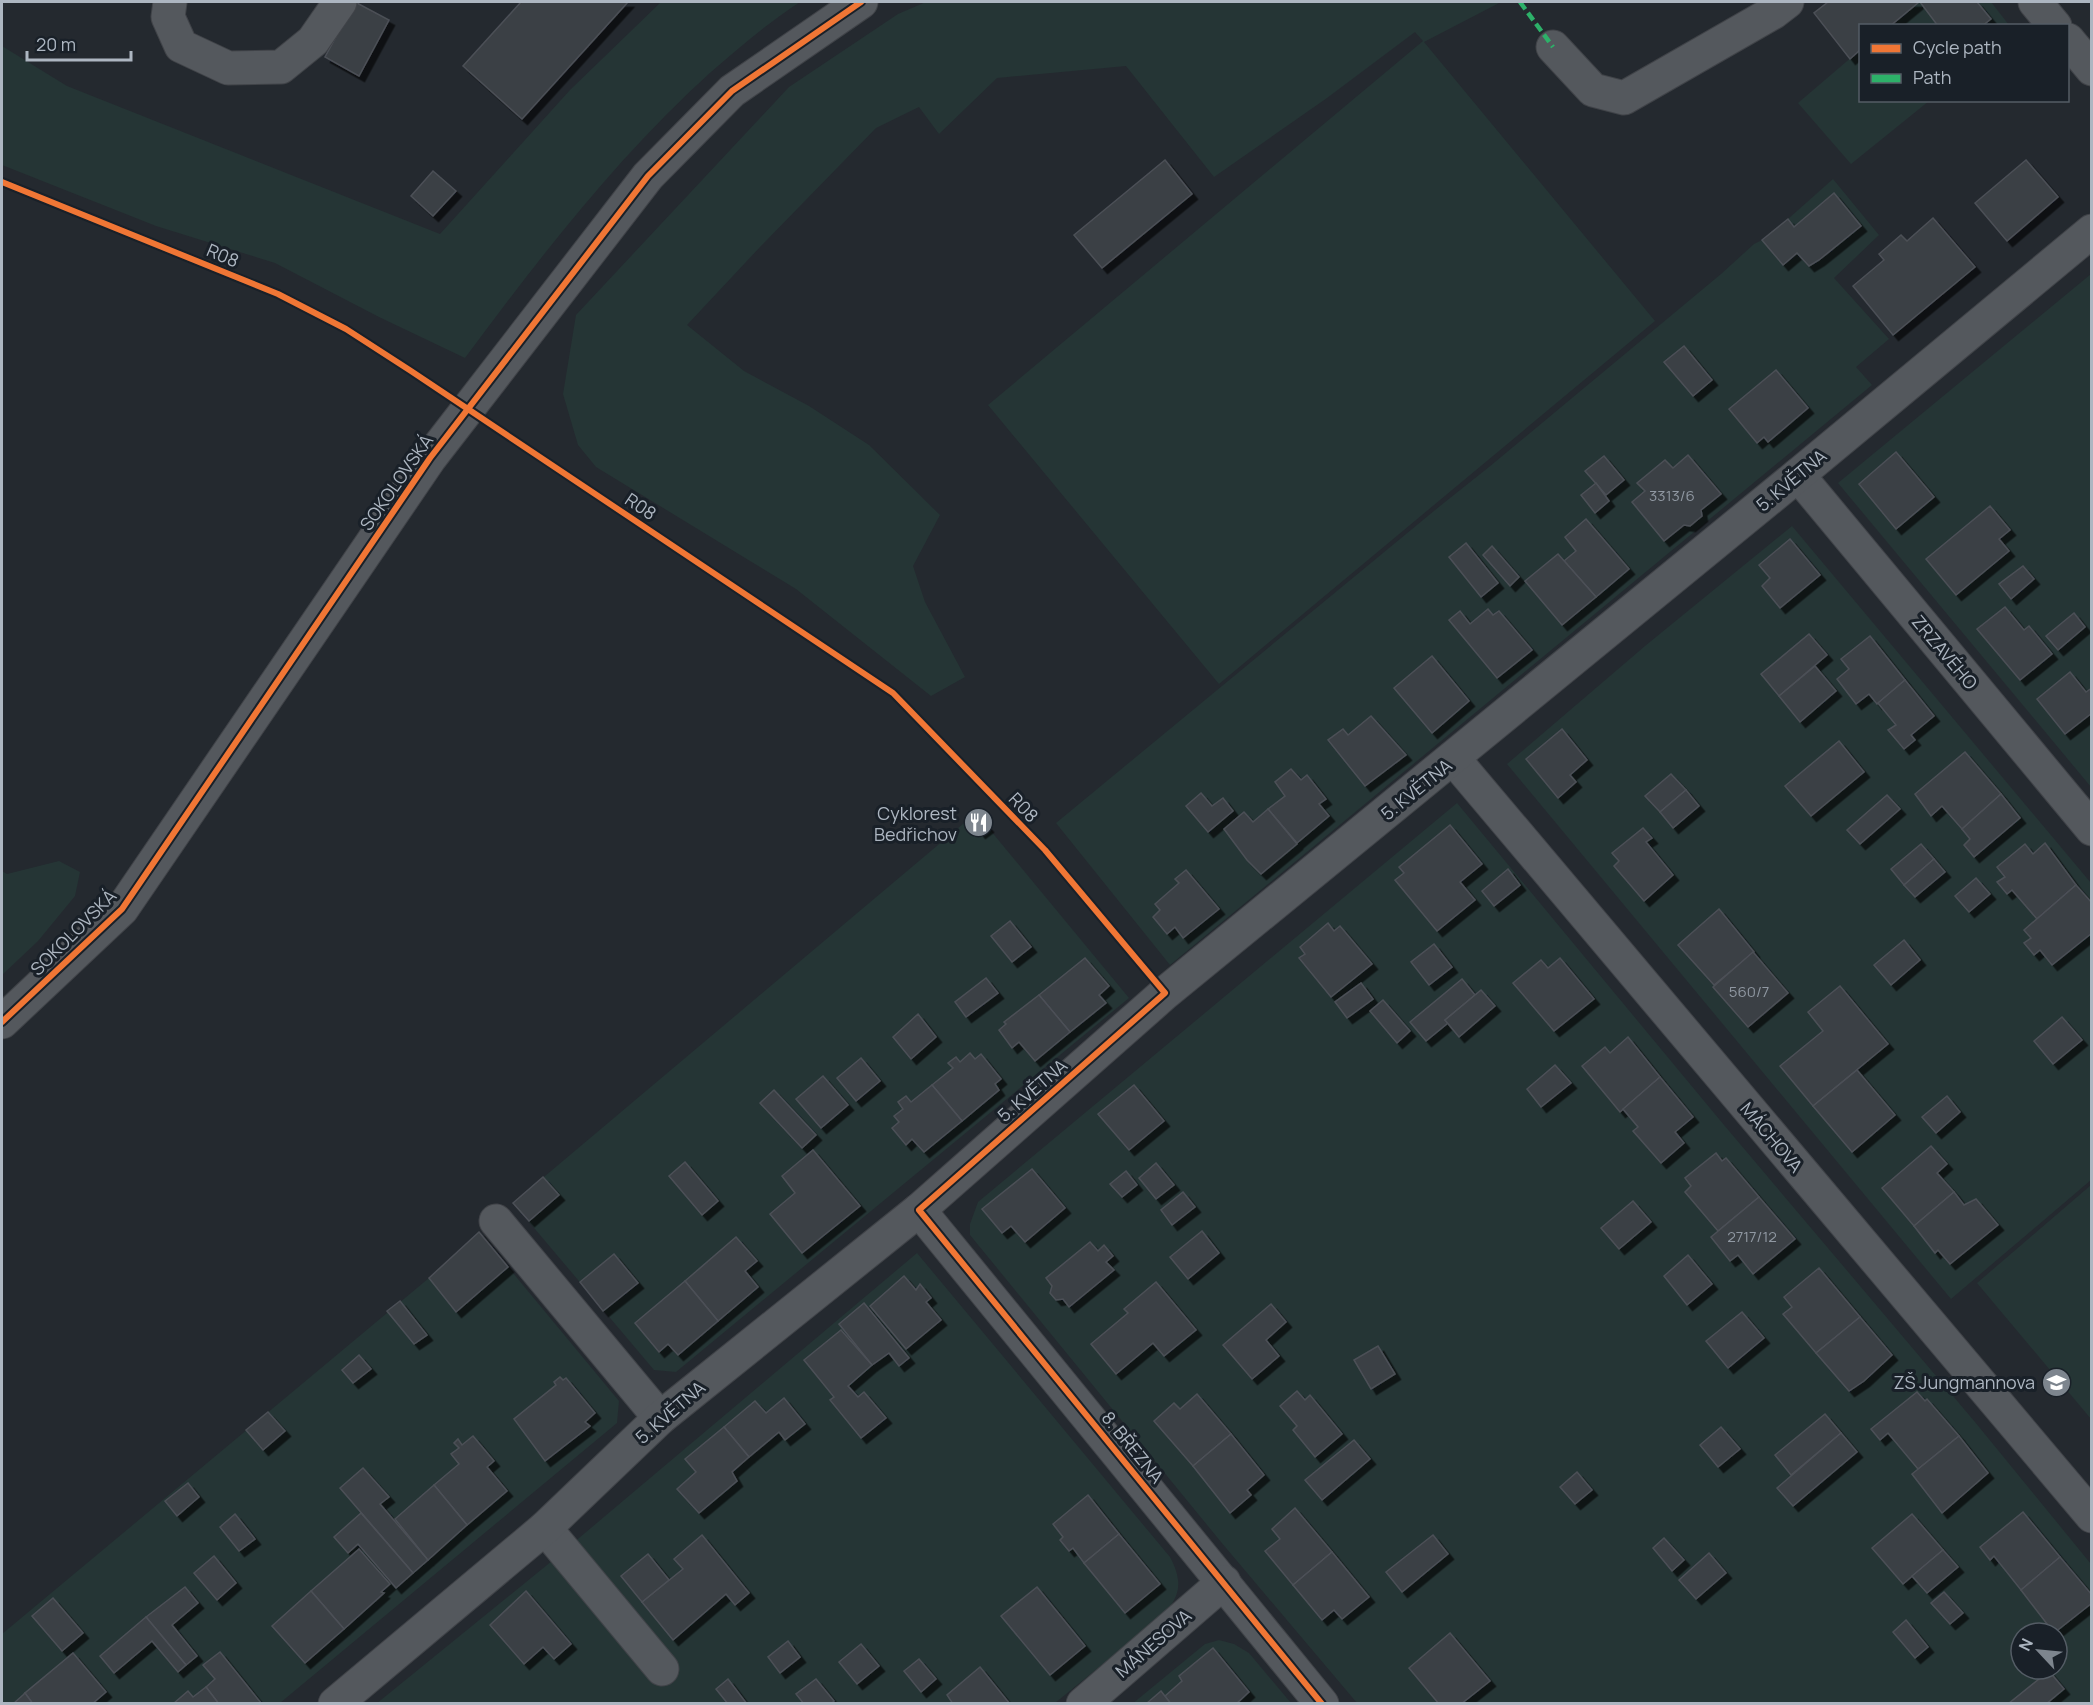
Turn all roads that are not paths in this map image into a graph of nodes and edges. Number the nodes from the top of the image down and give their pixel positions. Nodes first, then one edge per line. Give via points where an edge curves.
1 (169, 2) edge
2 (340, 2) edge
3 (861, 2) edge
4 (1787, 2) edge
5 (2035, 2) edge
6 (2053, 24) edge
7 (2069, 42) edge
8 (1553, 46) dead end
9 (2091, 69) edge
10 (2091, 231) edge
11 (1798, 475) junction
12 (1453, 758) junction
13 (2091, 829) edge
14 (2, 1022) edge
15 (919, 1210) junction
16 (496, 1221) dead end
17 (660, 1418) junction
18 (2091, 1516) edge
19 (545, 1528) junction
20 (1224, 1582) junction
21 (662, 1669) dead end
22 (335, 1704) edge
23 (1083, 1704) edge
24 (1322, 1704) edge

1 - 2 street via 168,17 181,46 228,68 281,67 313,41
3 - 14 street, SOKOLOVSKÁ via 732,91 648,176 430,458 122,909
4 - 8 street via 1624,98 1593,90
5 - 6 street
7 - 9 street
10 - 11 street, 5. KVĚTNA
11 - 12 street, 5. KVĚTNA
11 - 13 street, ZRZAVÉHO
12 - 15 street, 5. KVĚTNA via 1165,993
12 - 18 street, MÁCHOVA
15 - 17 street, 5. KVĚTNA
15 - 20 street, 8. BŘEZNA
16 - 17 street
17 - 19 street, 5. KVĚTNA
19 - 21 street
19 - 22 street, 5. KVĚTNA
20 - 23 street, MÁNESOVA
20 - 24 street, 8. BŘEZNA

